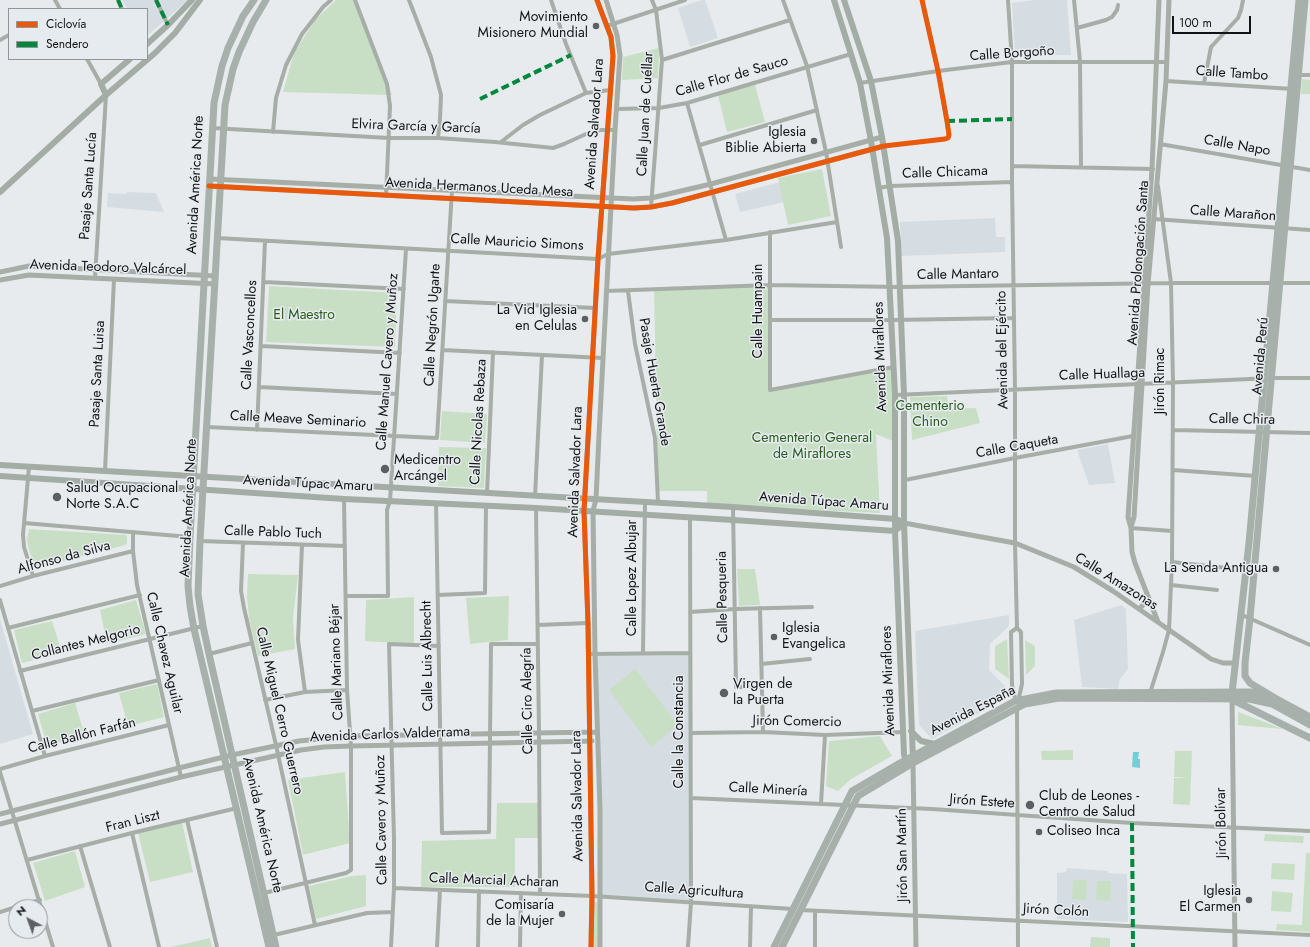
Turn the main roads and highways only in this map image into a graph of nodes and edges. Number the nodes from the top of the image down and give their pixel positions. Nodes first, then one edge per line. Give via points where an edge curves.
1 (192, 0) edge
2 (200, 0) edge
3 (254, 0) edge
4 (266, 0) edge
5 (834, 0) edge
6 (844, 0) edge
7 (1299, 0) edge
8 (1305, 0) edge
9 (148, 43) edge
10 (129, 60) edge
11 (148, 60) edge
12 (148, 60) edge
13 (1294, 90) junction
14 (106, 95) junction
15 (0, 192) edge
16 (201, 335) junction
17 (212, 336) junction
18 (895, 442) junction
19 (904, 442) junction
20 (0, 465) edge
21 (0, 476) edge
22 (179, 476) junction
23 (194, 477) junction
24 (204, 477) junction
25 (177, 488) junction
26 (193, 489) junction
27 (203, 490) junction
28 (192, 510) junction
29 (201, 510) junction
30 (845, 515) junction
31 (896, 519) junction
32 (904, 523) junction
33 (844, 528) junction
34 (895, 531) junction
35 (1253, 543) junction
36 (898, 598) junction
37 (908, 598) junction
38 (1232, 696) junction
39 (1275, 698) junction
40 (1017, 703) junction
41 (1310, 717) edge
42 (1310, 725) edge
43 (911, 731) junction
44 (1310, 738) edge
45 (935, 744) junction
46 (913, 760) junction
47 (906, 764) junction
48 (797, 910) junction
49 (269, 947) edge
50 (276, 947) edge
51 (774, 947) edge
52 (782, 947) edge

1 - 9 main road
2 - 12 main road via 185,21
3 - 16 main road, Avenida América Norte via 236,30 222,66 214,103
4 - 17 main road, Avenida América Norte via 247,33 232,69 226,98
5 - 18 main road, Avenida Miraflores via 860,83 887,238
6 - 19 main road, Avenida Miraflores via 870,81 884,146 898,241
7 - 13 main road, Avenida Perú
8 - 13 main road, Avenida Perú via 1298,75
10 - 14 main road via 101,84
11 - 14 main road
13 - 35 main road, Avenida Perú
14 - 15 main road
16 - 17 main road
16 - 23 main road, Avenida América Norte
17 - 24 main road, Avenida América Norte
18 - 19 main road
18 - 31 main road, Avenida Miraflores
19 - 32 main road, Avenida Miraflores
20 - 22 main road, Avenida Túpac Amaru
21 - 25 main road, Avenida Túpac Amaru
22 - 23 main road, Avenida Túpac Amaru
22 - 25 main road
23 - 24 main road, Avenida Túpac Amaru
23 - 26 main road, Avenida América Norte
24 - 27 main road, Avenida América Norte
24 - 30 main road, Avenida Túpac Amaru
25 - 26 main road, Avenida Túpac Amaru
26 - 27 main road, Avenida Túpac Amaru
26 - 28 main road, Avenida América Norte
27 - 29 main road, Avenida América Norte
27 - 33 main road, Avenida Túpac Amaru via 594,511
28 - 29 main road
28 - 49 main road, Avenida América Norte via 188,586 190,606
29 - 50 main road, Avenida América Norte via 198,594 203,626
30 - 31 main road, Avenida Túpac Amaru
30 - 33 main road
31 - 32 main road, Avenida Túpac Amaru
31 - 34 main road, Avenida Miraflores
32 - 34 main road, Avenida Túpac Amaru
32 - 37 main road, Avenida Miraflores
33 - 34 main road, Avenida Túpac Amaru
34 - 36 main road, Avenida Miraflores
35 - 38 main road, Avenida Perú via 1246,570
35 - 39 main road, Avenida Perú via 1245,676 1250,683
36 - 37 main road
36 - 47 main road, Avenida Miraflores
37 - 43 main road, Avenida Miraflores
38 - 39 main road, Avenida España via 1250,692
38 - 40 main road, Avenida España via 1059,698
38 - 40 main road, Avenida España via 1056,693
38 - 42 main road via 1272,704
38 - 44 main road, Avenida España
39 - 41 main road, Avenida España
40 - 45 main road, Avenida España
40 - 46 main road, Avenida España
43 - 45 main road via 921,741
43 - 46 main road, Avenida Miraflores
45 - 46 main road, Avenida España
46 - 47 main road, Avenida España
47 - 48 main road, Avenida España via 858,796
47 - 48 main road, Avenida España via 855,788 850,794
48 - 51 main road, Avenida España
48 - 52 main road, Avenida España

